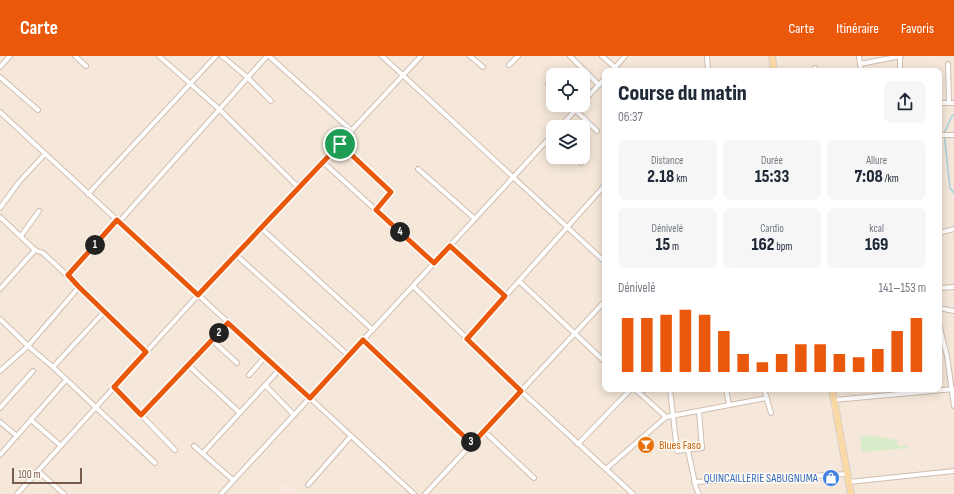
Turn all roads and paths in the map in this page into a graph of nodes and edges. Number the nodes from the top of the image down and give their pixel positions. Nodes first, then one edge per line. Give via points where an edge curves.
1 (10, 56) edge
2 (75, 56) edge
3 (159, 56) edge
4 (216, 56) edge
5 (222, 56) edge
6 (268, 56) edge
7 (382, 56) edge
8 (421, 56) edge
9 (470, 56) edge
10 (518, 56) edge
11 (570, 56) edge
12 (602, 56) edge
13 (625, 56) edge
14 (707, 56) edge
15 (772, 56) edge
16 (859, 56) edge
17 (900, 56) edge
18 (860, 64) junction
19 (948, 64) dead end
20 (509, 65) dead end
21 (86, 66) dead end
22 (0, 67) edge
23 (483, 67) dead end
24 (613, 68) edge
25 (616, 68) edge
26 (708, 68) edge
27 (774, 68) edge
28 (861, 68) edge
29 (900, 68) edge
30 (0, 76) edge
31 (403, 76) junction
32 (247, 77) junction
33 (602, 82) edge
34 (189, 83) junction
35 (599, 85) junction
36 (590, 95) edge
37 (271, 101) dead end
38 (954, 102) edge
39 (942, 103) edge
40 (948, 103) junction
41 (219, 109) junction
42 (38, 110) dead end
43 (0, 112) edge
44 (573, 112) edge
45 (577, 112) edge
46 (566, 120) edge
47 (352, 131) junction
48 (598, 131) dead end
49 (942, 135) edge
50 (954, 135) edge
51 (546, 142) edge
52 (340, 144) junction
53 (45, 154) junction
54 (323, 162) junction
55 (418, 169) dead end
56 (513, 177) junction
57 (299, 188) junction
58 (602, 188) edge
59 (88, 194) junction
60 (0, 208) edge
61 (376, 210) junction
62 (39, 211) dead end
63 (0, 217) edge
64 (475, 219) junction
65 (118, 221) junction
66 (567, 227) junction
67 (261, 228) junction
68 (954, 229) edge
69 (942, 231) edge
70 (21, 236) junction
71 (450, 246) junction
72 (35, 250) junction
73 (236, 255) junction
74 (602, 259) edge
75 (434, 263) junction
76 (68, 275) junction
77 (519, 281) junction
78 (413, 286) junction
79 (79, 287) junction
80 (954, 287) edge
81 (942, 288) edge
82 (0, 289) edge
83 (198, 295) junction
84 (505, 296) junction
85 (602, 305) edge
86 (942, 309) edge
87 (954, 311) edge
88 (104, 312) junction
89 (0, 319) edge
90 (228, 323) junction
91 (373, 330) junction
92 (575, 334) junction
93 (942, 336) edge
94 (467, 339) junction
95 (212, 340) junction
96 (363, 340) junction
97 (28, 346) junction
98 (146, 352) junction
99 (349, 356) junction
100 (265, 357) junction
101 (602, 357) edge
102 (237, 363) dead end
103 (188, 365) junction
104 (53, 368) junction
105 (279, 370) junction
106 (0, 371) edge
107 (33, 372) dead end
108 (249, 375) dead end
109 (66, 380) junction
110 (266, 386) junction
111 (114, 387) junction
112 (952, 388) edge
113 (942, 389) edge
114 (521, 391) junction
115 (628, 392) edge
116 (638, 392) edge
117 (670, 392) edge
118 (727, 392) edge
119 (765, 392) edge
120 (833, 392) edge
121 (913, 392) edge
122 (310, 398) junction
123 (767, 398) junction
124 (834, 400) junction
125 (729, 405) junction
126 (954, 406) edge
127 (0, 408) edge
128 (96, 408) junction
129 (699, 411) junction
130 (240, 413) junction
131 (771, 413) dead end
132 (294, 414) junction
133 (141, 415) junction
134 (673, 416) junction
135 (666, 417) junction
136 (31, 420) junction
137 (0, 422) edge
138 (484, 431) junction
139 (17, 436) junction
140 (351, 436) junction
141 (472, 444) junction
142 (578, 444) junction
143 (61, 446) junction
144 (194, 446) dead end
145 (175, 450) dead end
146 (688, 450) junction
147 (203, 453) junction
148 (0, 455) edge
149 (155, 463) dead end
150 (606, 469) junction
151 (38, 470) junction
152 (954, 472) edge
153 (848, 474) junction
154 (534, 478) dead end
155 (233, 480) junction
156 (694, 482) junction
157 (849, 482) junction
158 (308, 485) dead end
159 (631, 493) edge
160 (17, 494) edge
161 (64, 494) edge
162 (221, 494) edge
163 (414, 494) edge
164 (425, 494) edge
165 (699, 494) edge
166 (849, 494) edge

1 - 22 street
2 - 21 street
3 - 34 street
4 - 34 street
5 - 32 street
6 - 32 street
6 - 47 street
7 - 31 street
8 - 31 street
9 - 23 street
10 - 20 street
11 - 35 street
12 - 24 street
13 - 25 street
14 - 26 street
15 - 27 main road
16 - 18 street
17 - 18 street
17 - 29 street
18 - 28 street
19 - 40 street
30 - 42 street
31 - 47 street
31 - 56 street
32 - 37 street
32 - 41 street
33 - 35 street
34 - 41 street
34 - 59 street
35 - 36 street
38 - 40 street
39 - 40 street
41 - 57 street
41 - 65 street
43 - 53 street
44 - 46 street
45 - 48 street
47 - 52 street
49 - 50 street
51 - 56 street
52 - 54 street
52 - 61 street via 391,192
53 - 59 street
53 - 60 street via 19,182
54 - 57 street
54 - 61 street
55 - 64 street
56 - 64 street
56 - 66 street
57 - 67 street
58 - 66 street
59 - 65 street
61 - 75 street
62 - 70 street
63 - 70 street
64 - 71 street
65 - 76 street
65 - 83 street
66 - 74 street
66 - 77 street
67 - 73 street
67 - 91 street
68 - 69 street
70 - 72 street
71 - 75 street
71 - 84 street
72 - 76 street via 43,253
72 - 82 street
73 - 83 street
73 - 99 street
75 - 78 street
76 - 79 street
77 - 84 street
77 - 92 street
78 - 91 street
78 - 94 street
79 - 88 street
79 - 97 street
80 - 81 street
83 - 90 street
83 - 98 street
84 - 94 street
85 - 92 street
86 - 87 street
88 - 98 street
88 - 104 street
89 - 97 street
90 - 95 street
90 - 100 street
91 - 96 street
92 - 101 street
92 - 114 street
93 - 112 street
94 - 114 street
95 - 102 street
95 - 103 street
96 - 99 street
96 - 141 street
97 - 104 street
97 - 106 street
98 - 111 street
99 - 122 street
100 - 105 street
100 - 108 street
103 - 130 street
103 - 133 street
104 - 109 street
105 - 110 street
105 - 122 street
107 - 127 street
109 - 128 street
109 - 136 street
110 - 130 street
110 - 132 street
111 - 128 street
111 - 133 street
112 - 113 street
112 - 126 street
114 - 138 street
114 - 142 street
115 - 142 street
116 - 135 street
117 - 134 street
118 - 125 street
119 - 123 street
120 - 124 main road
121 - 124 street
122 - 132 street
122 - 140 street
123 - 125 street
123 - 131 street
124 - 153 main road
125 - 129 street
128 - 143 street
128 - 149 street
129 - 134 street
129 - 146 street via 702,448
130 - 147 street
132 - 155 street
133 - 145 street
134 - 135 street
134 - 146 street via 677,451
135 - 150 street
136 - 139 street
136 - 143 street
137 - 139 street
138 - 141 street
138 - 154 street
139 - 148 street
140 - 158 street
140 - 163 street
141 - 164 street
142 - 150 street
143 - 151 street
144 - 147 street
146 - 156 street
147 - 155 street
150 - 159 street
151 - 160 street
151 - 161 street
152 - 157 street
153 - 156 street
153 - 157 main road
155 - 162 street
156 - 165 street
157 - 166 main road

